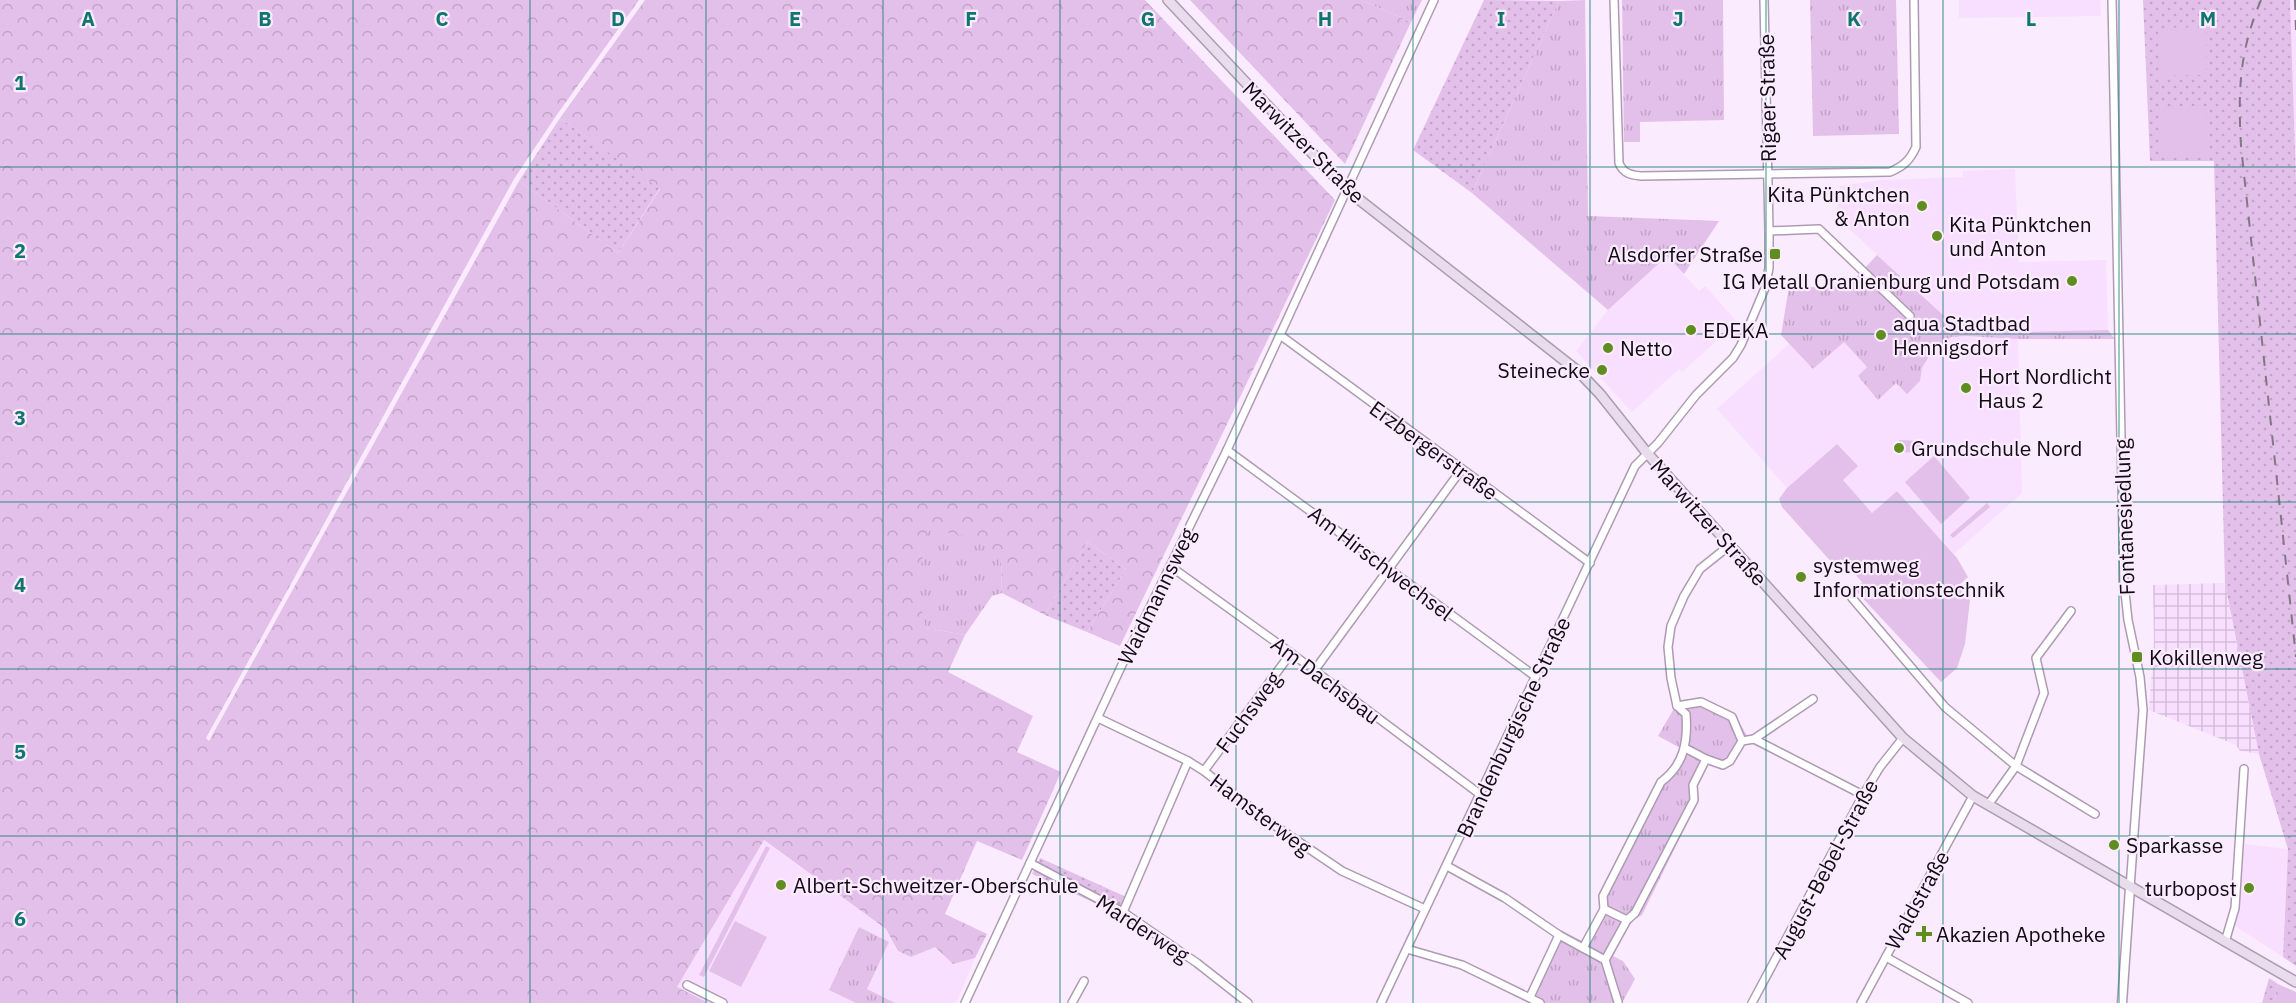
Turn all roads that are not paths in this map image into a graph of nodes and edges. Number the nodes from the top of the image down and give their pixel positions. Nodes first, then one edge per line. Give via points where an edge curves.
1 (1168, 0) edge
2 (1434, 0) edge
3 (1614, 0) edge
4 (1764, 0) edge
5 (1914, 0) edge
6 (2112, 0) edge
7 (1768, 174) junction
8 (1347, 190) junction
9 (1769, 231) junction
10 (1910, 316) dead end
11 (1280, 335) junction
12 (1227, 450) junction
13 (1647, 453) junction
14 (1461, 470) junction
15 (1730, 545) junction
16 (1590, 563) junction
17 (1170, 566) junction
18 (1388, 567) junction
19 (1852, 598) dead end
20 (2072, 611) dead end
21 (1291, 653) junction
22 (1314, 671) junction
23 (1536, 677) junction
24 (1814, 699) dead end
25 (1677, 706) junction
26 (1098, 718) junction
27 (1903, 738) junction
28 (1754, 739) junction
29 (1742, 741) junction
30 (1685, 748) junction
31 (1706, 759) junction
32 (1188, 761) junction
33 (2016, 766) junction
34 (2244, 770) dead end
35 (1204, 771) junction
36 (1481, 795) junction
37 (1863, 795) junction
38 (1973, 796) junction
39 (1988, 805) junction
40 (2095, 814) dead end
41 (1030, 863) junction
42 (1447, 866) junction
43 (2130, 888) junction
44 (1425, 909) junction
45 (1604, 909) junction
46 (1123, 912) junction
47 (1627, 920) junction
48 (1559, 936) junction
49 (2225, 942) junction
50 (1583, 948) junction
51 (1407, 949) junction
52 (1886, 957) junction
53 (1605, 960) junction
54 (1084, 981) dead end
55 (2296, 982) edge
56 (687, 985) dead end
57 (1530, 997) junction
58 (723, 1003) edge
59 (965, 1003) edge
60 (1072, 1003) edge
61 (1248, 1003) edge
62 (1382, 1003) edge
63 (1540, 1003) edge
64 (1618, 1003) edge
65 (1752, 1003) edge
66 (1861, 1003) edge
67 (1968, 1003) edge
68 (2122, 1003) edge

1 - 8 main road, Marwitzer Straße
2 - 8 street, Waidmannsweg
3 - 7 street via 1622,170 1641,176
4 - 7 street, Rigaer Straße
5 - 7 street via 1916,147 1910,160 1890,172
6 - 43 street, Fontanesiedlung via 2124,583 2143,710
7 - 9 street, Rigaer Straße
8 - 11 street, Waidmannsweg
8 - 13 main road, Marwitzer Straße via 1579,372
9 - 10 street via 1819,229
9 - 13 street, Rigaer Straße via 1766,288 1741,345
11 - 12 street, Waidmannsweg
11 - 14 street, Erzbergerstraße
12 - 17 street, Waidmannsweg
12 - 18 street, Am Hirschwechsel
13 - 15 main road, Marwitzer Straße
13 - 16 street, Brandenburgische Straße via 1635,466
14 - 16 street, Erzbergerstraße
14 - 18 street, Fuchsweg
15 - 25 street via 1700,569 1671,626 1669,661
15 - 27 main road, Marwitzer Straße
16 - 23 street, Brandenburgische Straße
17 - 21 street, Am Dachsbau
17 - 26 street, Waidmannsweg
18 - 22 street, Fuchsweg
18 - 23 street, Am Hirschwechsel
19 - 33 street via 1945,707
20 - 33 street via 2036,658 2044,693
21 - 22 street, Am Dachsbau
21 - 35 street, Fuchsweg
22 - 36 street, Am Dachsbau
23 - 36 street, Brandenburgische Straße
24 - 28 street
25 - 29 street via 1701,702 1732,717
25 - 30 street via 1686,714
26 - 32 street, Hamsterweg
26 - 41 street, Waidmannsweg
27 - 37 street, August-Bebel-Straße
27 - 38 main road, Marwitzer Straße
28 - 29 street
28 - 37 street
29 - 31 street via 1724,765
30 - 31 street
30 - 45 street via 1672,774 1655,793 1604,896
31 - 47 street via 1693,785 1694,800 1635,913
32 - 35 street, Hamsterweg
32 - 46 street
33 - 39 street
33 - 40 street
34 - 49 street via 2235,908
35 - 44 street, Hamsterweg via 1317,856
36 - 42 street, Brandenburgische Straße
37 - 65 street, August-Bebel-Straße
38 - 39 main road, Marwitzer Straße
38 - 52 street, Waldstraße
39 - 43 main road, Marwitzer Straße
41 - 46 street, Marderweg
41 - 59 street, Waidmannsweg
42 - 44 street, Brandenburgische Straße
42 - 48 street via 1505,898
43 - 49 main road, Marwitzer Straße
43 - 68 street
44 - 51 street, Brandenburgische Straße
45 - 47 street
45 - 50 street
46 - 61 street, Marderweg
47 - 53 street
48 - 50 street
48 - 57 street
49 - 55 main road, Marwitzer Straße
50 - 53 street
51 - 57 street via 1462,965
51 - 62 street, Brandenburgische Straße
52 - 66 street, Waldstraße
52 - 67 street
53 - 64 street
54 - 60 street
56 - 58 street
57 - 63 street

